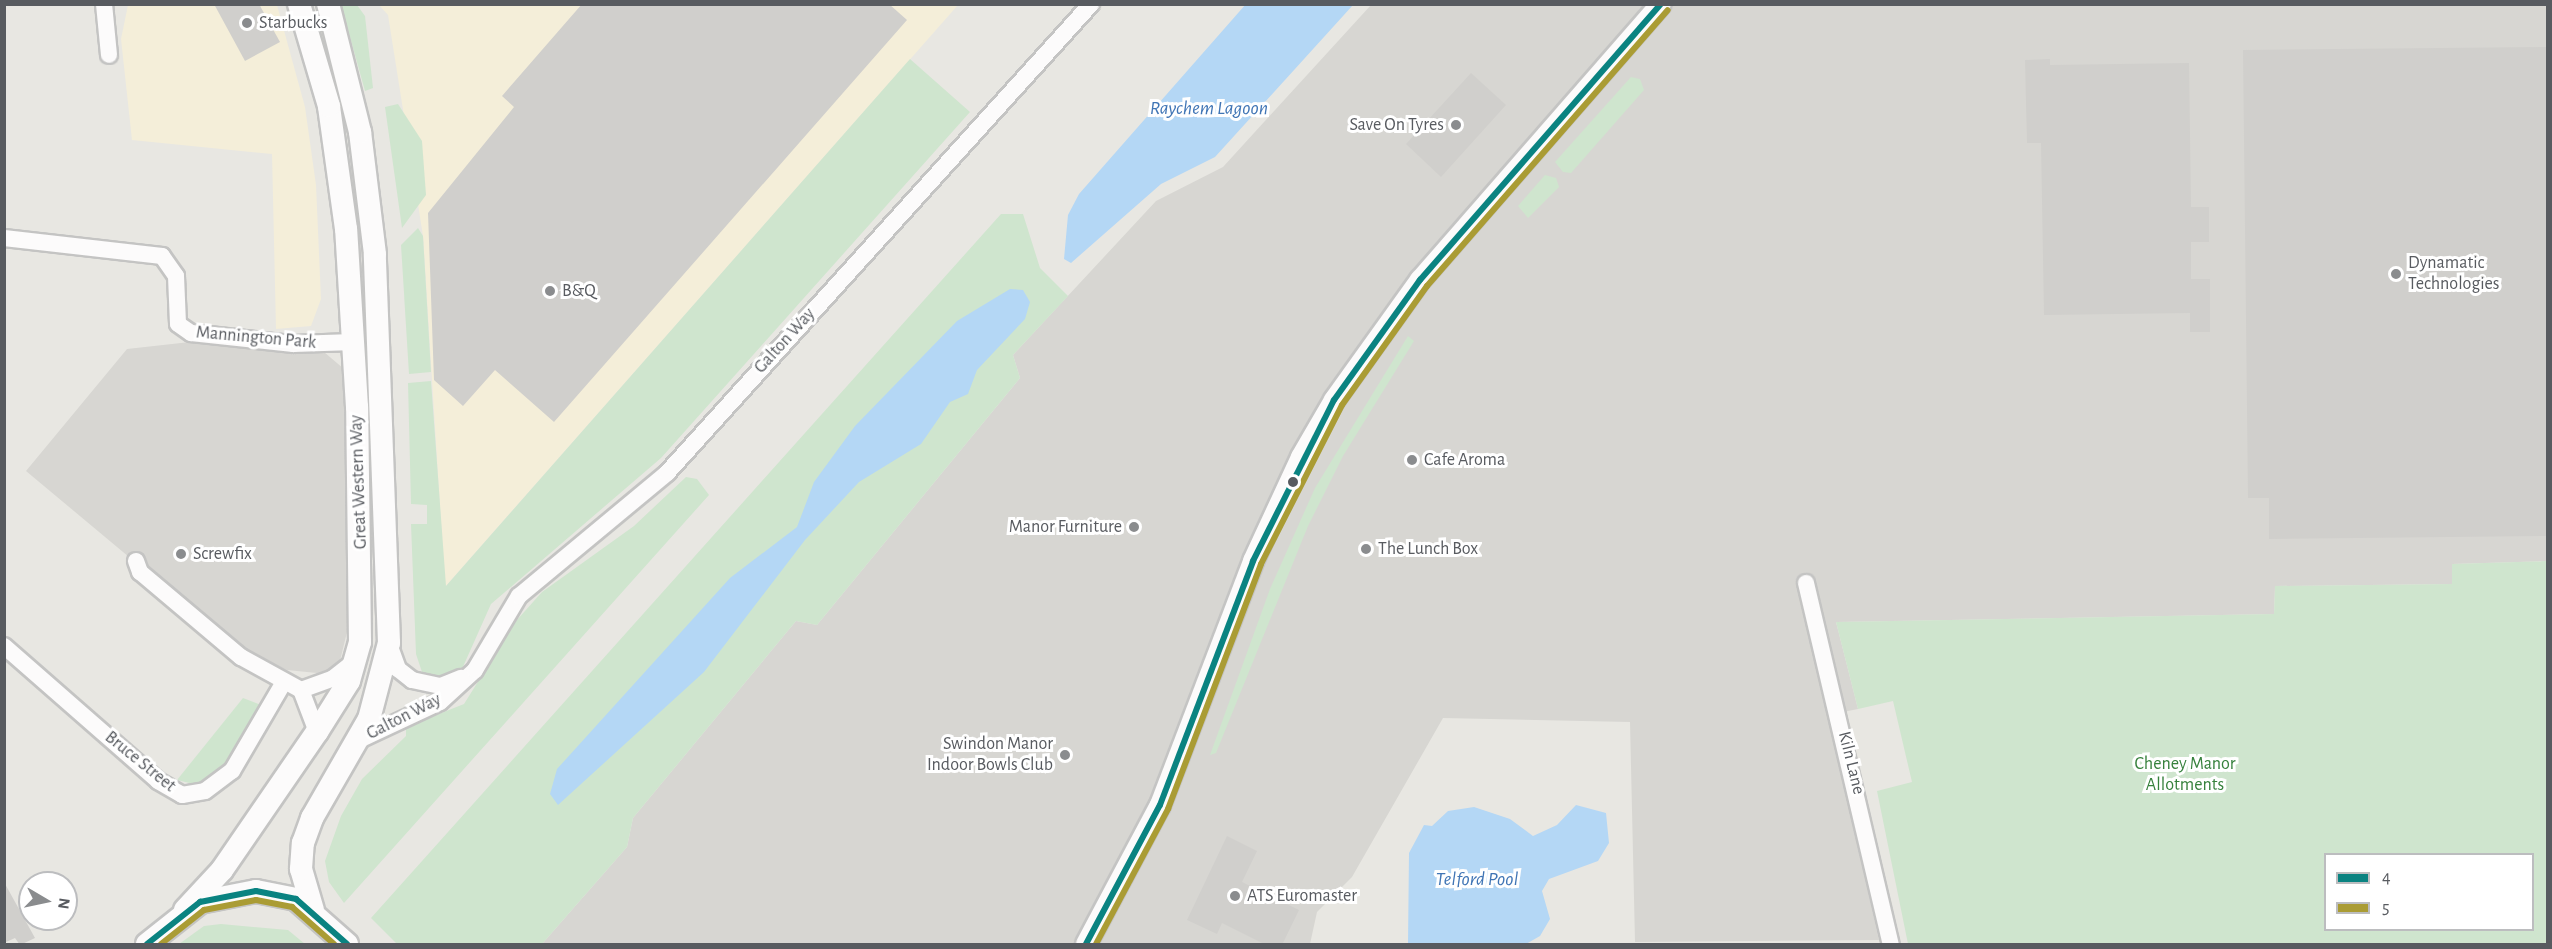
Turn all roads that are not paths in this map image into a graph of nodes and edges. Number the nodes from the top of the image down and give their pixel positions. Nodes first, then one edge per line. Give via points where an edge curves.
1 (299, 4) edge
2 (328, 4) edge
3 (1091, 4) edge
4 (1661, 4) edge
5 (110, 12) edge
6 (109, 55) dead end
7 (4, 238) edge
8 (354, 342) junction
9 (136, 561) dead end
10 (1806, 583) dead end
11 (389, 643) junction
12 (4, 646) edge
13 (357, 659) junction
14 (476, 670) junction
15 (284, 682) junction
16 (301, 690) junction
17 (317, 732) junction
18 (359, 740) junction
19 (185, 910) junction
20 (313, 910) junction
21 (147, 945) edge
22 (347, 945) edge
23 (1086, 945) edge
24 (1891, 945) edge

1 - 8 main road, Great Western Way via 320,68 336,142
2 - 11 main road, Great Western Way via 360,132 375,254
3 - 14 street, Galton Way via 667,473 519,596
4 - 23 street via 1420,280 1334,400 1301,457 1252,561 1160,805
5 - 6 street
7 - 8 street, Mannington Park via 162,256 176,276 178,324 191,333 293,344
8 - 13 main road, Great Western Way via 363,603
9 - 15 street via 140,572 198,622
10 - 24 street, Kiln Lane
11 - 14 street, Galton Way via 398,669 422,684 441,686
11 - 18 main road, Great Western Way via 382,683
12 - 15 street, Bruce Street via 158,781 182,795 205,791 232,771
13 - 16 street via 332,680
13 - 17 main road, Great Western Way
14 - 18 street, Galton Way via 440,702
15 - 16 street
16 - 17 street
17 - 19 main road, Great Western Way via 222,870
18 - 20 main road, Great Western Way via 312,818 303,843 301,869
19 - 20 main road via 213,896 256,891 285,894
19 - 21 main road
20 - 22 main road

